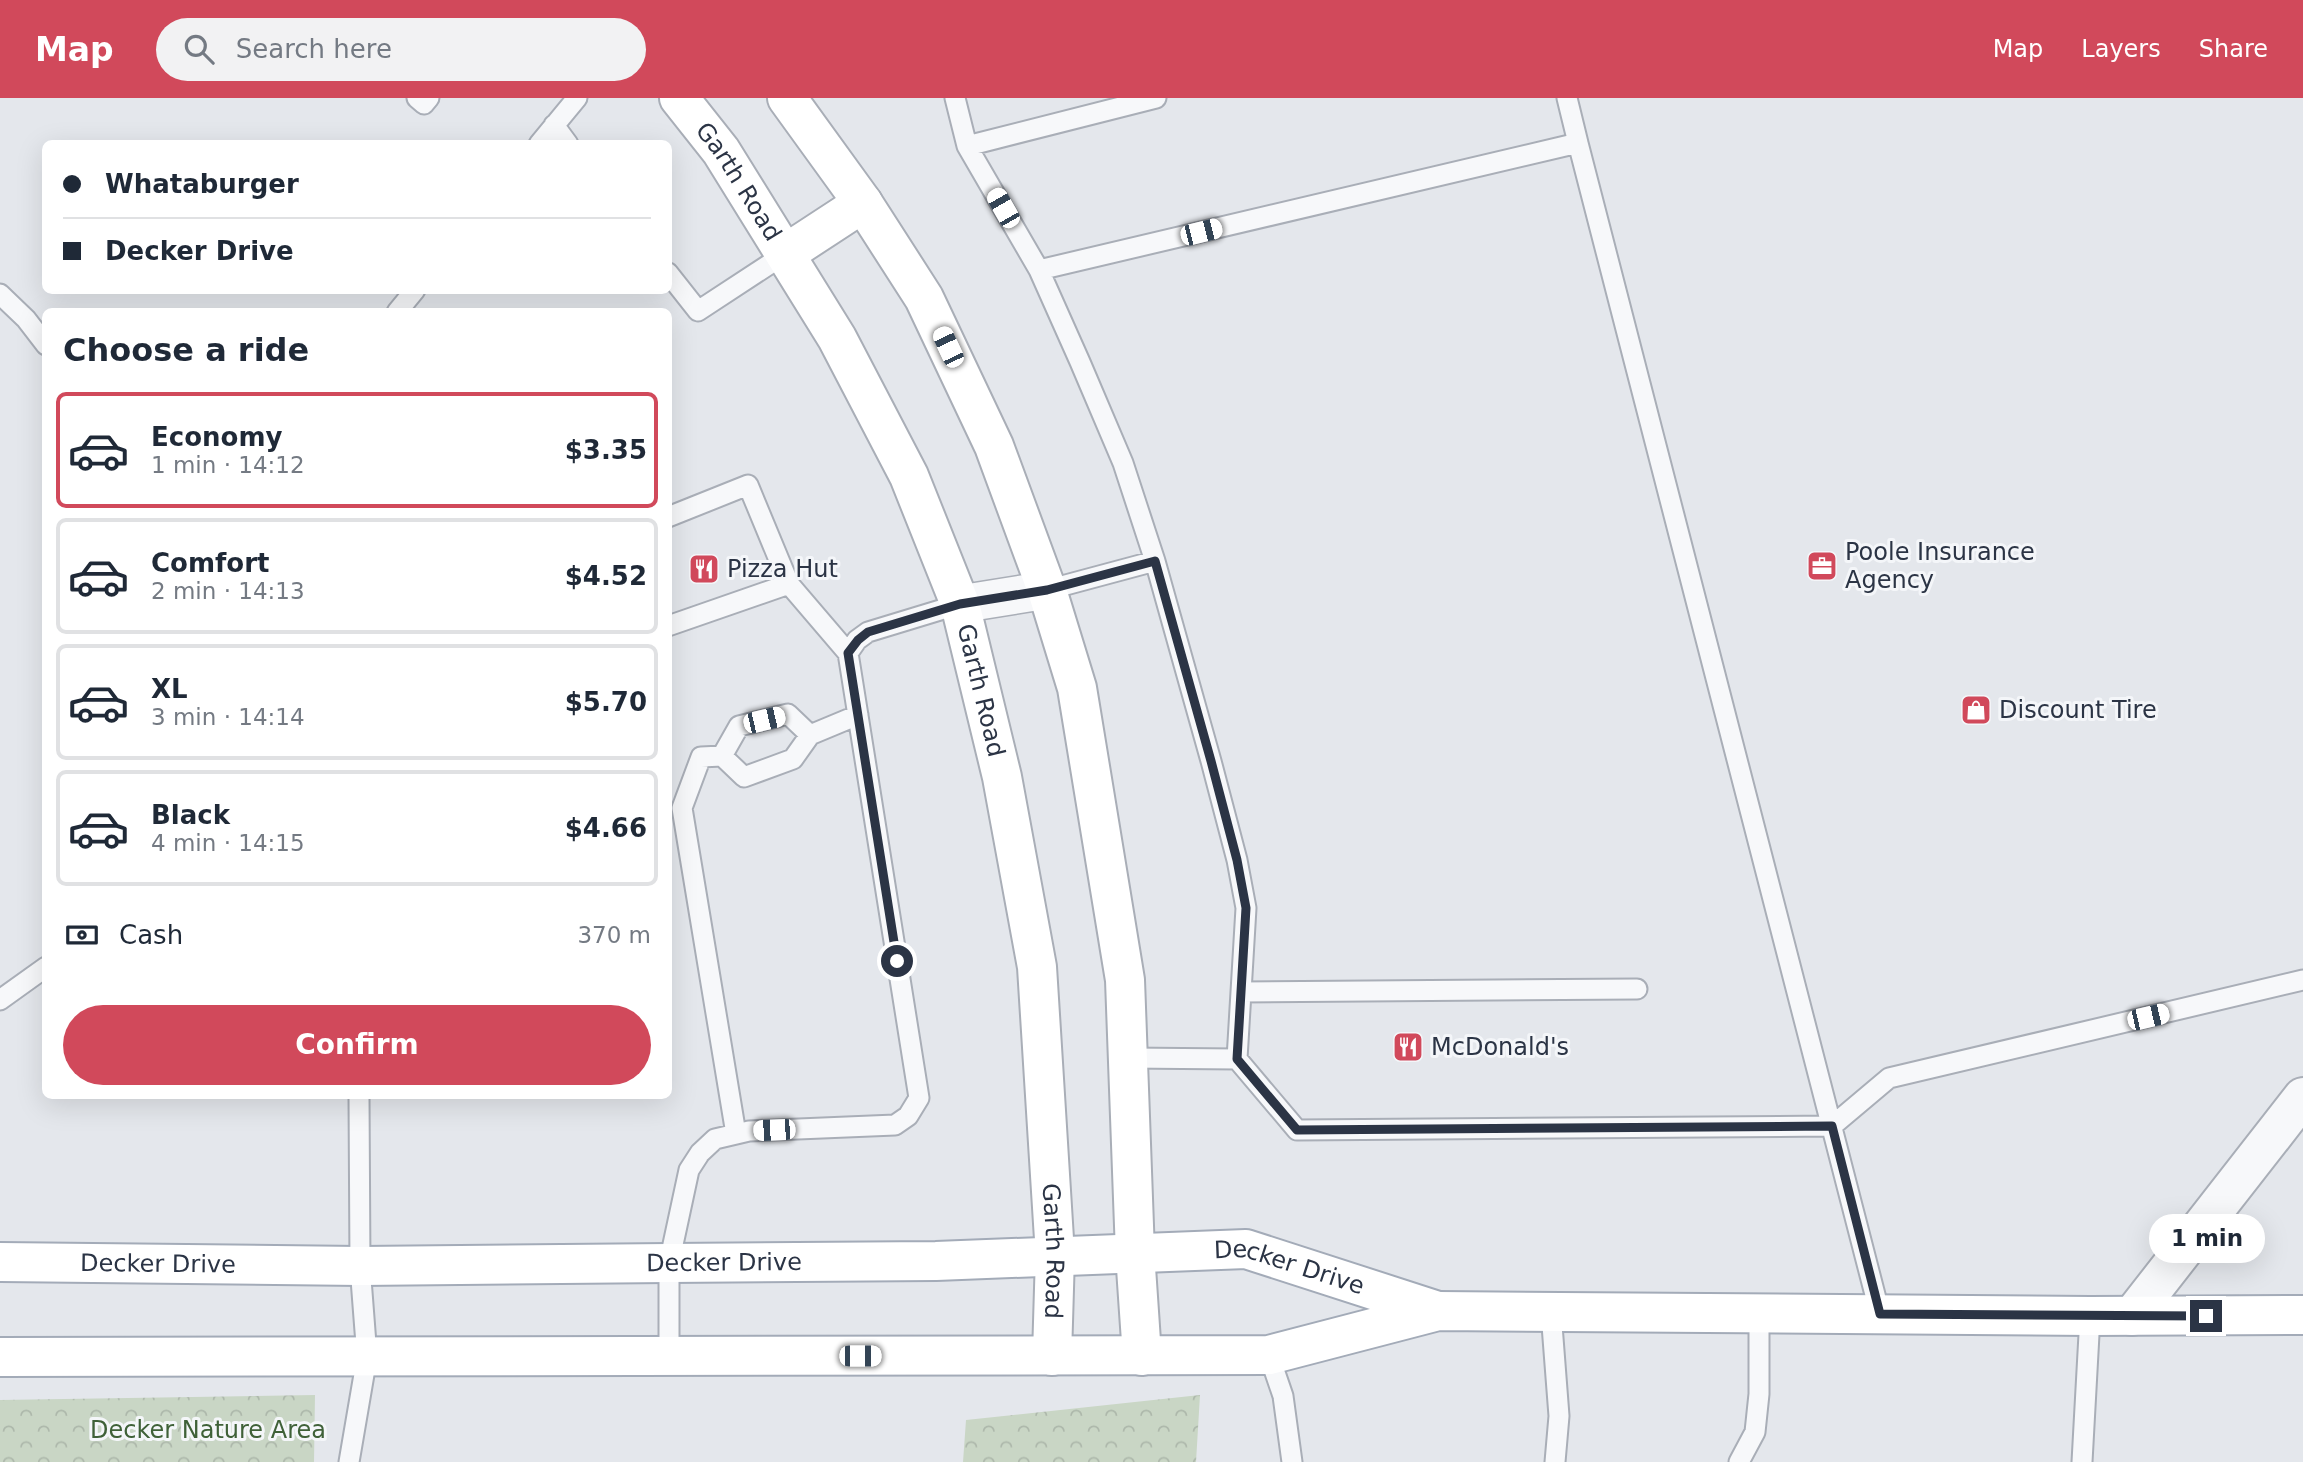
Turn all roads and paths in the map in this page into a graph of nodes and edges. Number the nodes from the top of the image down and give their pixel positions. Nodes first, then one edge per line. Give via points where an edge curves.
1 (417, 98) edge
2 (429, 98) edge
3 (577, 98) edge
4 (679, 98) edge
5 (787, 98) edge
6 (955, 98) edge
7 (1156, 98) edge
8 (1567, 98) edge
9 (554, 125) junction
10 (542, 140) edge
11 (565, 140) edge
12 (1578, 142) junction
13 (967, 146) junction
14 (863, 202) junction
15 (785, 254) junction
16 (1039, 270) junction
17 (672, 278) edge
18 (0, 294) edge
19 (412, 294) edge
20 (400, 308) edge
21 (42, 340) edge
22 (672, 515) edge
23 (1155, 561) junction
24 (789, 584) junction
25 (1047, 590) junction
26 (960, 604) junction
27 (672, 625) edge
28 (848, 653) junction
29 (858, 715) junction
30 (810, 735) junction
31 (722, 756) junction
32 (42, 970) edge
33 (2303, 980) edge
34 (1637, 989) dead end
35 (1242, 992) junction
36 (0, 1000) edge
37 (1128, 1058) junction
38 (1237, 1059) junction
39 (2303, 1097) edge
40 (359, 1099) edge
41 (1832, 1126) junction
42 (736, 1134) junction
43 (1135, 1253) junction
44 (1055, 1255) junction
45 (0, 1262) edge
46 (669, 1263) junction
47 (360, 1266) junction
48 (1438, 1311) junction
49 (1551, 1312) junction
50 (1759, 1313) junction
51 (1880, 1314) junction
52 (2303, 1315) edge
53 (2090, 1316) junction
54 (2132, 1316) junction
55 (1269, 1355) junction
56 (1052, 1356) junction
57 (1142, 1356) junction
58 (0, 1357) edge
59 (367, 1357) junction
60 (669, 1357) junction
61 (349, 1462) edge
62 (1292, 1462) edge
63 (1555, 1462) edge
64 (1739, 1462) edge
65 (2082, 1462) edge

1 - 2 lane via 424,104
3 - 9 lane
4 - 15 main road, Garth Road via 721,151
5 - 14 main road
6 - 13 lane
7 - 13 lane
8 - 12 lane
9 - 10 lane
9 - 11 lane
12 - 16 lane
12 - 41 lane
13 - 16 lane
14 - 15 main road
14 - 25 main road via 936,323 994,446
15 - 17 lane via 698,311
15 - 26 main road, Garth Road via 837,338 909,476
16 - 23 lane via 1123,463
18 - 21 lane
19 - 20 lane
22 - 24 lane via 748,485
23 - 25 lane
23 - 35 lane via 1237,860 1246,908
24 - 27 lane
24 - 28 lane
25 - 26 street
25 - 37 main road via 1077,688 1125,980
26 - 28 lane via 868,632
26 - 44 main road, Garth Road via 1002,777 1037,967
28 - 29 lane
29 - 30 lane
29 - 42 lane via 919,1098 908,1116 895,1125
30 - 31 lane via 793,759 744,777
30 - 31 lane via 789,714 738,726
31 - 42 lane via 701,757 682,808
32 - 36 lane
33 - 41 lane via 1889,1078
34 - 35 lane
35 - 38 lane
37 - 38 lane
37 - 43 main road
38 - 41 lane via 1297,1130
39 - 54 street
40 - 47 lane
41 - 51 lane
42 - 46 lane via 715,1139 689,1170
43 - 44 main road, Decker Drive
43 - 48 main road, Decker Drive via 1246,1249
43 - 57 main road
44 - 46 main road, Decker Drive via 936,1261
44 - 56 main road, Garth Road
45 - 47 main road, Decker Drive
46 - 47 main road, Decker Drive
46 - 60 lane
47 - 59 lane
48 - 49 main road, Decker Drive
48 - 55 main road, Decker Drive
49 - 50 main road, Decker Drive
49 - 63 lane via 1559,1416
50 - 51 main road, Decker Drive
50 - 64 lane via 1755,1432
51 - 53 main road, Decker Drive
52 - 54 main road, Decker Drive
53 - 54 main road, Decker Drive
53 - 65 lane
55 - 57 main road, Decker Drive
55 - 62 lane via 1283,1396
56 - 57 main road, Decker Drive
56 - 60 main road, Decker Drive
58 - 59 main road, Decker Drive
59 - 60 main road, Decker Drive
59 - 61 lane

